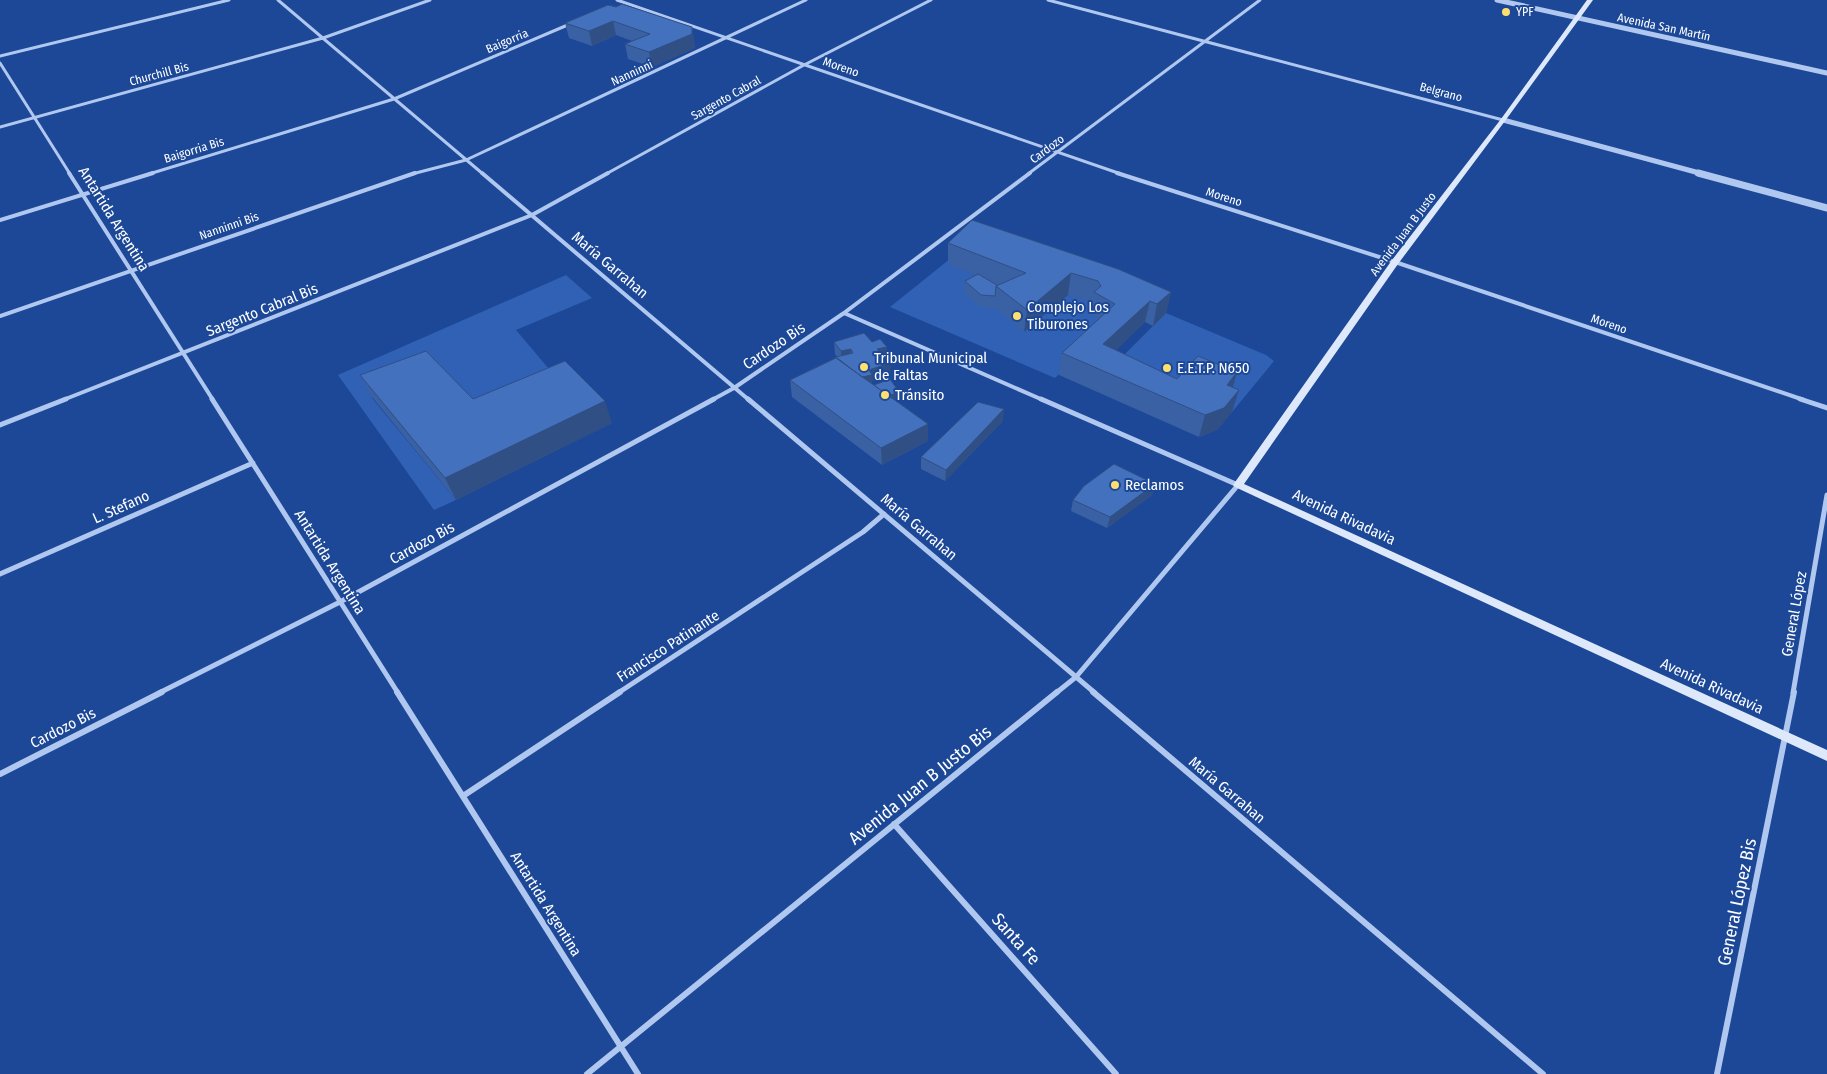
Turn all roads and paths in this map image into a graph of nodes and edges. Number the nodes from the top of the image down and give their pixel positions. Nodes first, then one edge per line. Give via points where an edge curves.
1 (229, 0) edge
2 (278, 0) edge
3 (430, 0) edge
4 (617, 0) edge
5 (806, 0) edge
6 (931, 0) edge
7 (1048, 0) edge
8 (1260, 0) edge
9 (1497, 0) edge
10 (1590, 0) edge
11 (624, 1) edge
12 (613, 6) edge
13 (1575, 18) junction
14 (576, 21) edge
15 (730, 37) junction
16 (323, 38) junction
17 (1206, 43) junction
18 (0, 56) edge
19 (0, 62) edge
20 (804, 65) junction
21 (1827, 73) edge
22 (394, 99) junction
23 (35, 118) junction
24 (1503, 120) junction
25 (0, 127) edge
26 (1057, 154) junction
27 (466, 160) junction
28 (84, 195) junction
29 (1827, 208) edge
30 (532, 216) junction
31 (0, 220) edge
32 (1396, 262) junction
33 (131, 270) junction
34 (844, 313) junction
35 (0, 316) edge
36 (184, 353) junction
37 (734, 388) junction
38 (1827, 408) edge
39 (0, 425) edge
40 (252, 462) junction
41 (1238, 485) junction
42 (1827, 495) edge
43 (884, 514) junction
44 (0, 574) edge
45 (340, 602) junction
46 (1076, 677) junction
47 (1786, 737) junction
48 (1827, 756) edge
49 (0, 774) edge
50 (463, 796) junction
51 (894, 824) junction
52 (621, 1046) junction
53 (587, 1074) edge
54 (638, 1074) edge
55 (1116, 1074) edge
56 (1543, 1074) edge
57 (1717, 1074) edge

1 - 18 street
2 - 16 street, María Garrahan
3 - 16 street, Churchill Bis
4 - 11 street, Moreno
5 - 15 street, Nanninni
6 - 20 street, Sargento Cabral
7 - 17 street, Belgrano
8 - 17 street, Cardozo
9 - 13 street, Avenida San Martín
10 - 13 main road, Avenida Juan B Justo
11 - 12 street
11 - 15 street, Moreno
13 - 21 street, Avenida San Martín
13 - 24 main road, Avenida Juan B Justo
14 - 22 street, Baigorria
15 - 20 street, Moreno
15 - 27 street, Nanninni
16 - 22 street, María Garrahan
16 - 23 street, Churchill Bis
17 - 24 street, Belgrano
17 - 26 street, Cardozo
19 - 23 street, Antartida Argentina
20 - 26 street, Moreno
20 - 30 street, Sargento Cabral
22 - 27 street, María Garrahan
22 - 28 street, Baigorria Bis
23 - 25 street, Churchill Bis
23 - 28 street, Antartida Argentina
24 - 29 street, Belgrano
24 - 32 main road, Avenida Juan B Justo
26 - 32 street, Moreno
26 - 34 street, Cardozo
27 - 30 street, María Garrahan
27 - 33 street, Nanninni Bis via 430,168
28 - 31 street, Baigorria Bis
28 - 33 street, Antartida Argentina
30 - 36 street, Sargento Cabral Bis
30 - 37 street, María Garrahan
32 - 38 street, Moreno
32 - 41 main road, Avenida Juan B Justo
33 - 35 street, Nanninni Bis
33 - 36 street, Antartida Argentina
34 - 37 street, Cardozo Bis
34 - 41 street, Avenida Rivadavia
36 - 39 street, Sargento Cabral Bis
36 - 40 street, Antartida Argentina
37 - 43 street, María Garrahan
37 - 45 street, Cardozo Bis
40 - 44 street, L. Stefano
40 - 45 street, Antartida Argentina
41 - 46 street, Avenida Juan B Justo Bis
41 - 47 main road, Avenida Rivadavia
42 - 47 street, General López
43 - 46 street, María Garrahan
43 - 50 street, Francisco Patinante via 864,532
45 - 49 street, Cardozo Bis
45 - 50 street, Antartida Argentina
46 - 51 street, Avenida Juan B Justo Bis
46 - 56 street, María Garrahan
47 - 48 main road, Avenida Rivadavia
47 - 57 street, General López Bis
50 - 52 street, Antartida Argentina
51 - 52 street, Avenida Juan B Justo Bis
51 - 55 street, Santa Fe
52 - 53 street, Avenida Juan B Justo Bis
52 - 54 street, Antartida Argentina

